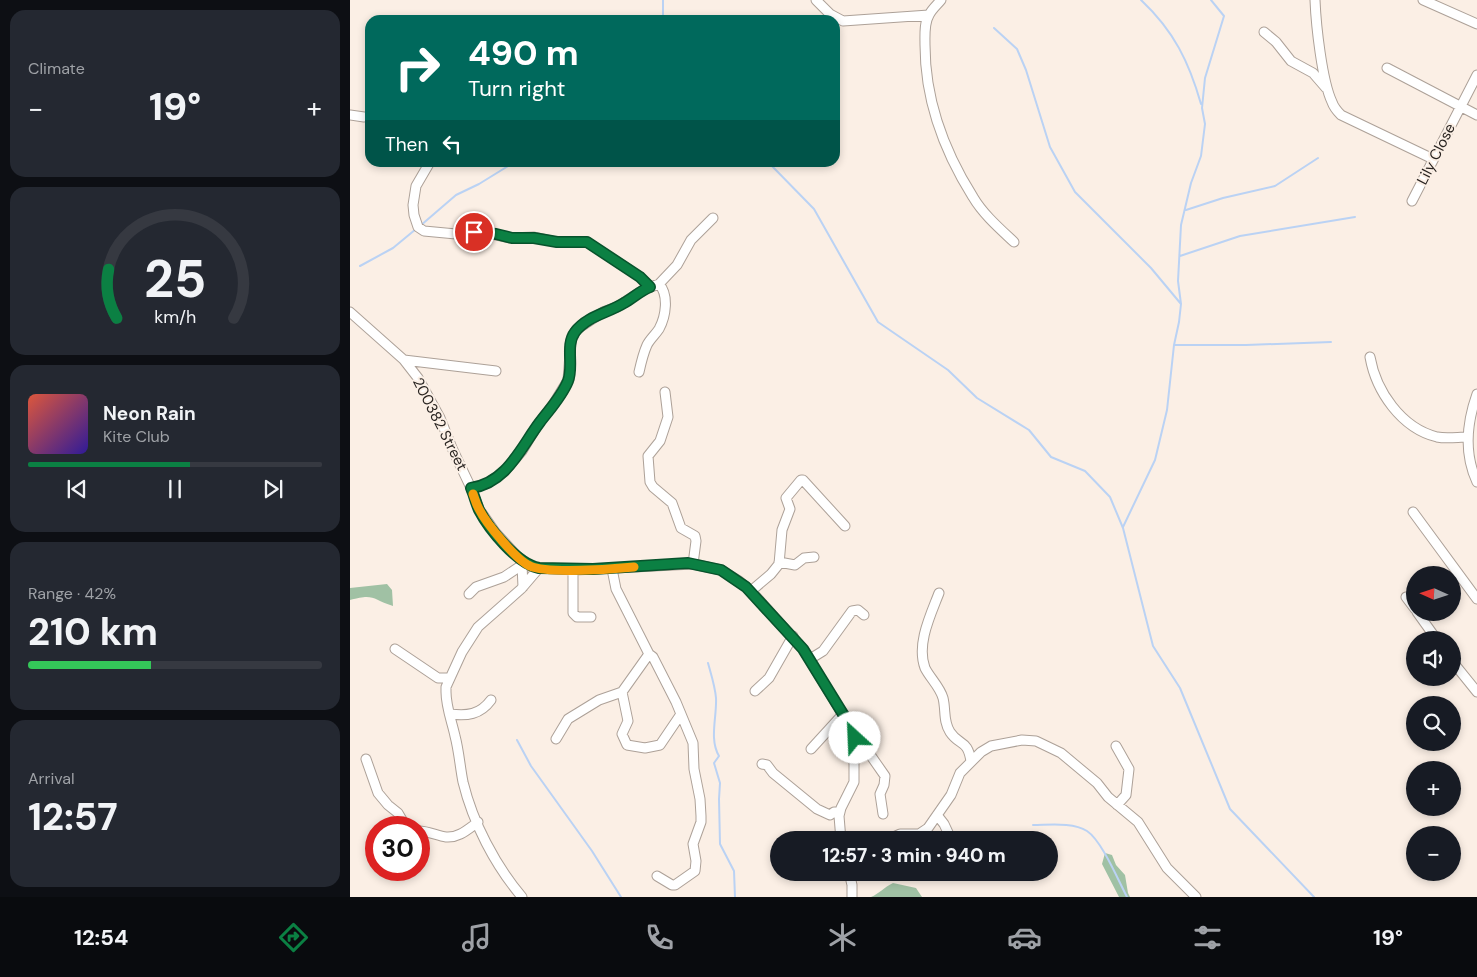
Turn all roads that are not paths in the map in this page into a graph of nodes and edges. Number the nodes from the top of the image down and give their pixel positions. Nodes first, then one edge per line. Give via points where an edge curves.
1 (816, 0) edge
2 (941, 0) edge
3 (1315, 0) edge
4 (1423, 0) edge
5 (832, 15) edge
6 (929, 15) junction
7 (840, 19) edge
8 (1477, 24) edge
9 (1264, 32) dead end
10 (1388, 68) dead end
11 (1477, 75) edge
12 (1329, 92) junction
13 (1460, 107) junction
14 (350, 115) edge
15 (1477, 116) edge
16 (364, 118) dead end
17 (1433, 159) junction
18 (427, 167) edge
19 (1412, 200) dead end
20 (713, 218) dead end
21 (1014, 242) dead end
22 (654, 286) junction
23 (350, 312) edge
24 (1370, 357) dead end
25 (404, 360) junction
26 (496, 371) dead end
27 (639, 372) dead end
28 (665, 392) dead end
29 (1477, 394) edge
30 (1468, 437) junction
31 (1477, 482) edge
32 (471, 488) junction
33 (1413, 512) dead end
34 (845, 526) dead end
35 (814, 557) dead end
36 (779, 562) junction
37 (523, 563) junction
38 (694, 564) junction
39 (539, 568) junction
40 (612, 569) junction
41 (573, 570) junction
42 (522, 587) junction
43 (751, 591) junction
44 (939, 593) dead end
45 (469, 594) dead end
46 (1477, 599) edge
47 (864, 615) dead end
48 (591, 617) dead end
49 (793, 636) junction
50 (395, 649) dead end
51 (649, 654) junction
52 (810, 659) junction
53 (1461, 672) edge
54 (450, 678) junction
55 (755, 690) dead end
56 (622, 692) junction
57 (1477, 692) edge
58 (491, 700) dead end
59 (450, 714) junction
60 (681, 714) junction
61 (843, 714) junction
62 (855, 738) junction
63 (556, 739) dead end
64 (1116, 746) dead end
65 (811, 749) dead end
66 (366, 759) dead end
67 (971, 762) junction
68 (762, 764) dead end
69 (1117, 806) junction
70 (840, 812) junction
71 (882, 814) dead end
72 (937, 815) junction
73 (400, 816) edge
74 (478, 822) junction
75 (840, 831) edge
76 (924, 831) edge
77 (947, 831) edge
78 (430, 832) edge
79 (657, 876) dead end
80 (851, 881) edge
81 (522, 897) edge
82 (852, 897) edge
83 (1196, 897) edge

1 - 5 street
2 - 6 street
3 - 12 street
4 - 8 street
6 - 7 street
6 - 21 street via 925,41 926,78 936,121 973,197
9 - 12 street via 1290,61 1311,72
10 - 13 street
11 - 13 street, Lily Close
12 - 17 street via 1341,115
13 - 15 street
13 - 17 street, Lily Close
14 - 16 street
17 - 19 street, Lily Close
18 - 22 street via 416,186 414,205 418,227 424,231 482,232 512,238 587,242
20 - 22 street via 683,250 677,265
22 - 27 street via 665,293 666,298 661,322 648,342
22 - 32 street via 576,330 571,340 568,380 554,403 504,472 486,484
23 - 25 street, 200382 Street
24 - 30 street via 1374,376 1393,408 1404,419 1435,436
25 - 26 street
25 - 32 street, 200382 Street via 425,389
28 - 38 street via 668,417 660,441 648,456 650,482 672,503 681,528 695,536
29 - 30 street via 1471,410
30 - 31 street via 1470,462
32 - 37 street, 200382 Street via 484,517
33 - 46 street
34 - 36 street via 801,480 786,498 790,509 782,530
35 - 36 street via 804,558 795,565
36 - 43 street via 772,574
37 - 39 street, 200382 Street
37 - 42 street
37 - 45 street via 504,576 476,587
38 - 40 street, 200382 Street
38 - 43 street, 200382 Street via 721,570
39 - 41 street, 200382 Street
39 - 42 street
40 - 41 street, 200382 Street
40 - 51 street via 616,589
41 - 48 street via 573,613 577,617
42 - 54 street via 478,627
43 - 49 street, 200382 Street
44 - 67 street via 925,634 923,659 943,697 946,726 966,746
47 - 52 street via 858,610 852,611 823,651
49 - 52 street, 200382 Street
49 - 55 street via 769,678
50 - 54 street via 438,678
51 - 56 street
51 - 60 street
52 - 61 street, 200382 Street
53 - 57 street
54 - 59 street via 446,692
56 - 60 street via 628,721 622,734 628,745 645,748 660,745
56 - 63 street via 599,700 568,719
58 - 59 street via 473,714
59 - 74 street via 463,781
60 - 79 street via 693,743 695,781 700,799 701,822 693,844 695,871 674,886
61 - 62 street, 200382 Street
61 - 65 street
62 - 70 street, 200382 Street via 854,782
62 - 71 street via 885,776 880,794
64 - 69 street via 1129,769 1126,795
66 - 73 street via 378,792
67 - 69 street via 991,746 1022,740 1036,741 1061,753 1097,783
67 - 72 street via 960,773 951,795
68 - 70 street via 817,810 830,815
69 - 83 street via 1138,822 1167,868
70 - 75 street
72 - 76 street
72 - 77 street
74 - 78 street via 456,836 446,837
74 - 81 street via 510,883
80 - 82 street

